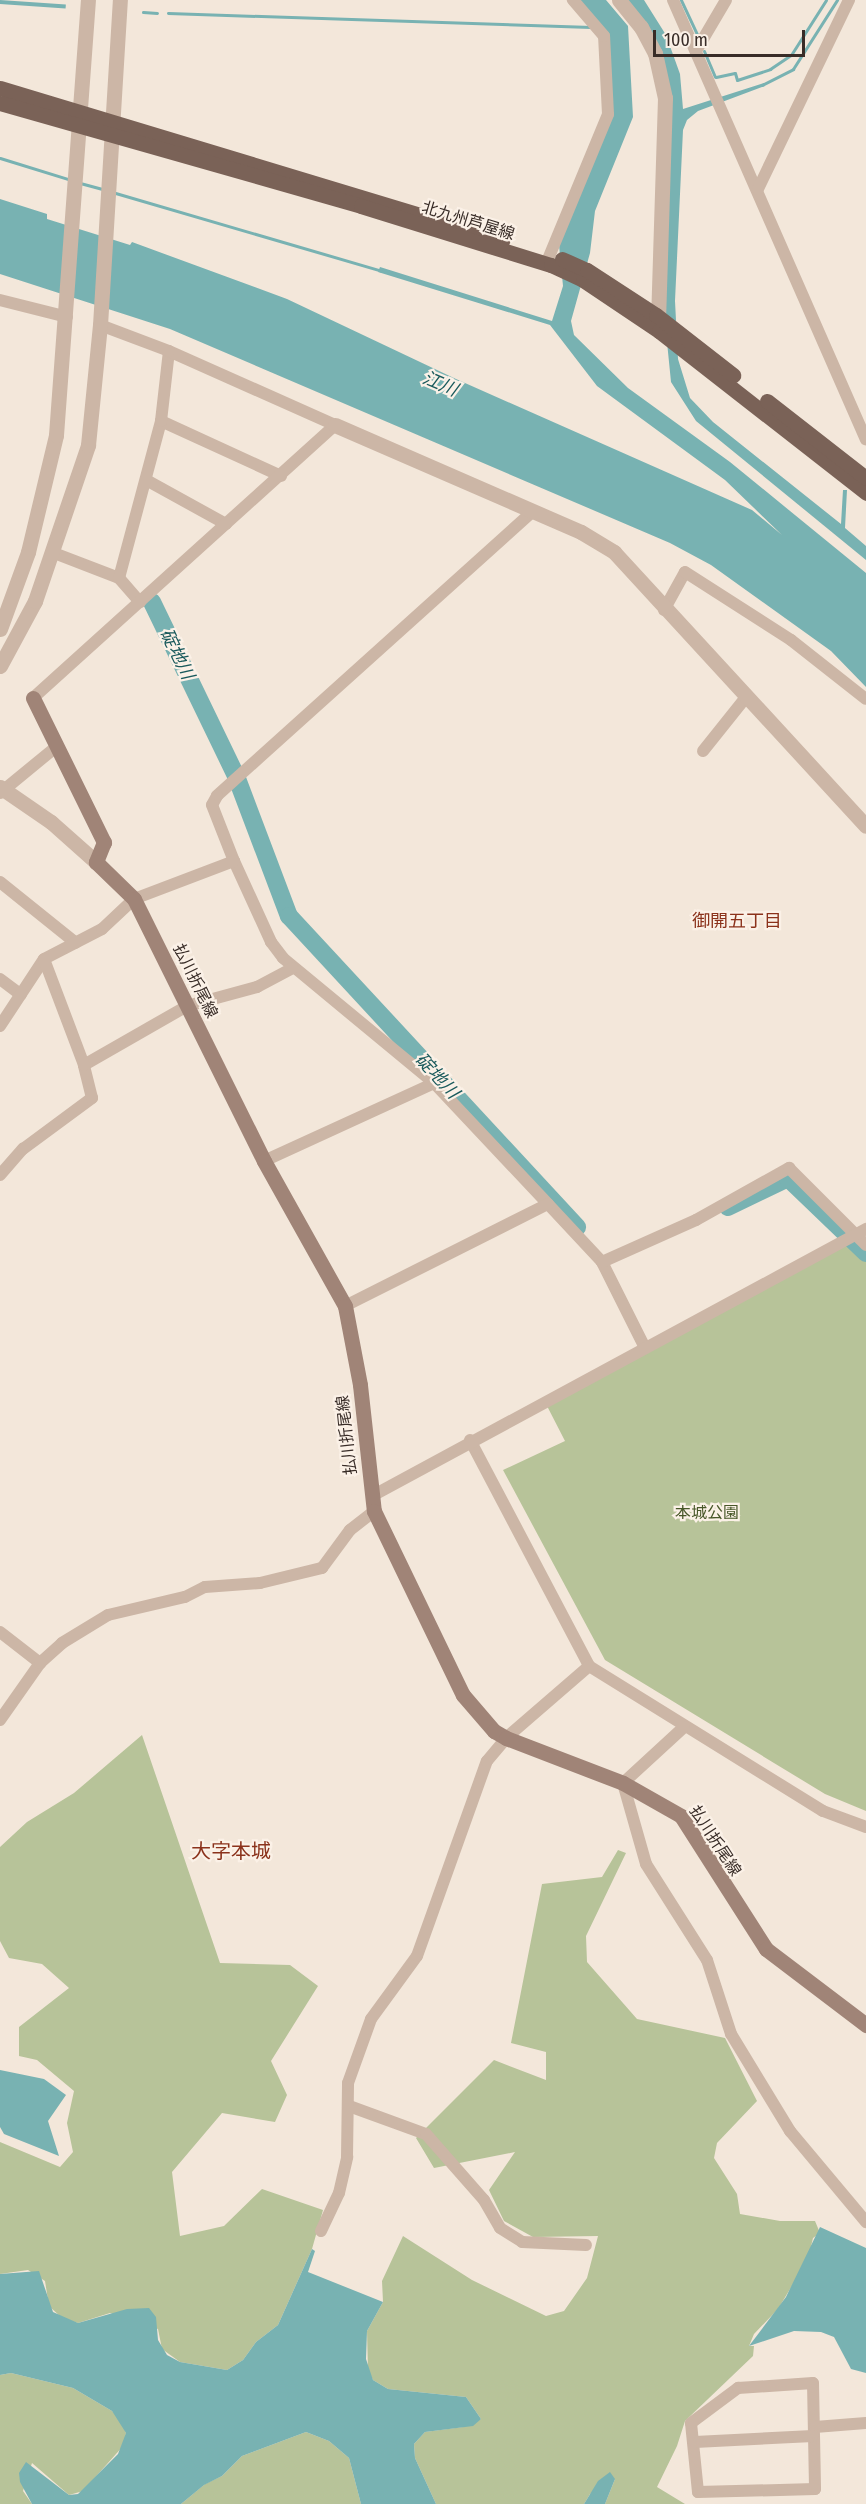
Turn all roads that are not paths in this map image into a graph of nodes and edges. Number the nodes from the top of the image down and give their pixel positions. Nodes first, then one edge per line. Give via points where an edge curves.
1 (88, 0) edge
2 (120, 0) edge
3 (573, 0) edge
4 (619, 0) edge
5 (674, 0) edge
6 (726, 0) edge
7 (849, 0) edge
8 (696, 51) junction
9 (0, 88) edge
10 (0, 104) edge
11 (80, 118) junction
12 (112, 127) junction
13 (758, 189) junction
14 (550, 260) junction
15 (585, 275) junction
16 (0, 300) edge
17 (68, 311) junction
18 (656, 315) junction
19 (100, 321) junction
20 (659, 331) junction
21 (169, 351) junction
22 (161, 421) junction
23 (335, 425) junction
24 (866, 439) edge
25 (281, 477) junction
26 (866, 478) edge
27 (148, 481) junction
28 (866, 493) edge
29 (532, 512) junction
30 (226, 524) junction
31 (54, 553) junction
32 (119, 578) junction
33 (140, 602) junction
34 (664, 610) junction
35 (0, 629) edge
36 (0, 666) edge
37 (747, 696) junction
38 (33, 699) joint
39 (866, 699) edge
40 (56, 747) junction
41 (703, 751) dead end
42 (1, 790) edge
43 (866, 826) edge
44 (234, 861) junction
45 (96, 862) junction
46 (0, 882) edge
47 (134, 899) junction
48 (76, 943) junction
49 (44, 958) junction
50 (292, 968) junction
51 (0, 979) edge
52 (21, 994) junction
53 (187, 1006) junction
54 (0, 1026) edge
55 (84, 1065) junction
56 (434, 1083) junction
57 (264, 1161) junction
58 (0, 1175) edge
59 (548, 1204) junction
60 (866, 1229) edge
61 (854, 1236) junction
62 (866, 1245) edge
63 (602, 1263) junction
64 (345, 1306) junction
65 (644, 1346) junction
66 (470, 1440) junction
67 (373, 1503) junction
68 (0, 1632) edge
69 (40, 1663) junction
70 (590, 1666) junction
71 (0, 1720) edge
72 (684, 1727) junction
73 (506, 1738) junction
74 (623, 1783) junction
75 (866, 1827) edge
76 (866, 2025) edge
77 (349, 2106) junction
78 (866, 2222) edge
79 (321, 2231) dead end
80 (586, 2245) dead end
81 (866, 2424) edge
82 (814, 2432) junction
83 (695, 2442) junction

1 - 11 street
2 - 12 street
3 - 14 street via 604,36 608,114
4 - 18 street via 641,27 655,53 665,99
5 - 8 street
6 - 8 street
7 - 13 street
8 - 13 street
9 - 11 main road, 北九州芦屋線
10 - 11 main road, 北九州芦屋線
11 - 12 main road, 北九州芦屋線
11 - 17 street
12 - 14 main road, 北九州芦屋線
12 - 19 street
13 - 24 street
14 - 15 main road, 北九州芦屋線
15 - 18 main road, 北九州芦屋線
15 - 20 main road, 北九州芦屋線
16 - 17 street
17 - 35 street via 56,435 44,496
18 - 20 street
18 - 26 main road, 北九州芦屋線
19 - 21 street
19 - 31 street via 88,445
20 - 28 main road, 北九州芦屋線
21 - 22 street
21 - 23 street
22 - 25 street
22 - 27 street
23 - 25 street
23 - 29 street
25 - 30 street
27 - 30 street
27 - 32 street
29 - 34 street via 581,532 614,552
29 - 44 street via 217,796 212,805
30 - 33 street
31 - 32 street
31 - 36 street via 35,601
32 - 33 street
33 - 38 street
34 - 37 street
34 - 39 street via 685,572 791,639
37 - 41 street
37 - 43 street
38 - 40 main road
40 - 42 street
40 - 45 main road via 104,842
42 - 45 street via 51,822
44 - 47 street
44 - 50 street via 271,942
45 - 47 main road, 払川折尾線
46 - 48 street
47 - 48 street via 102,929
47 - 53 main road, 払川折尾線
48 - 49 street
49 - 52 street
49 - 55 street
50 - 53 street via 257,987
50 - 56 street
51 - 52 street
52 - 54 street
53 - 55 street
53 - 57 main road, 払川折尾線
55 - 58 street via 92,1098 23,1149
56 - 57 street
56 - 59 street
57 - 64 main road, 払川折尾線
59 - 63 street
59 - 64 street
60 - 61 street
61 - 62 street
61 - 63 street via 789,1168 696,1220
61 - 65 street
63 - 65 street
64 - 67 main road, 払川折尾線 via 360,1385
65 - 66 street
66 - 67 street
66 - 70 street
67 - 69 street via 322,1568 260,1583 205,1587 185,1597 108,1615 62,1643
67 - 73 main road, 払川折尾線 via 463,1695 494,1731
68 - 69 street
69 - 71 street
70 - 72 street
70 - 73 street
72 - 74 street
72 - 75 street via 823,1811
73 - 74 main road, 払川折尾線
73 - 77 street via 487,1761 417,1956 371,2019 348,2083
74 - 76 main road, 払川折尾線 via 681,1816 766,1949
74 - 78 street via 646,1863 706,1960 731,2034 790,2131
77 - 79 street via 347,2157 339,2193
77 - 80 street via 426,2134 484,2200 500,2228 522,2241
81 - 82 street
82 - 83 street
82 - 83 street via 813,2383 738,2388 691,2423 689,2431
82 - 83 street via 815,2489 698,2492

